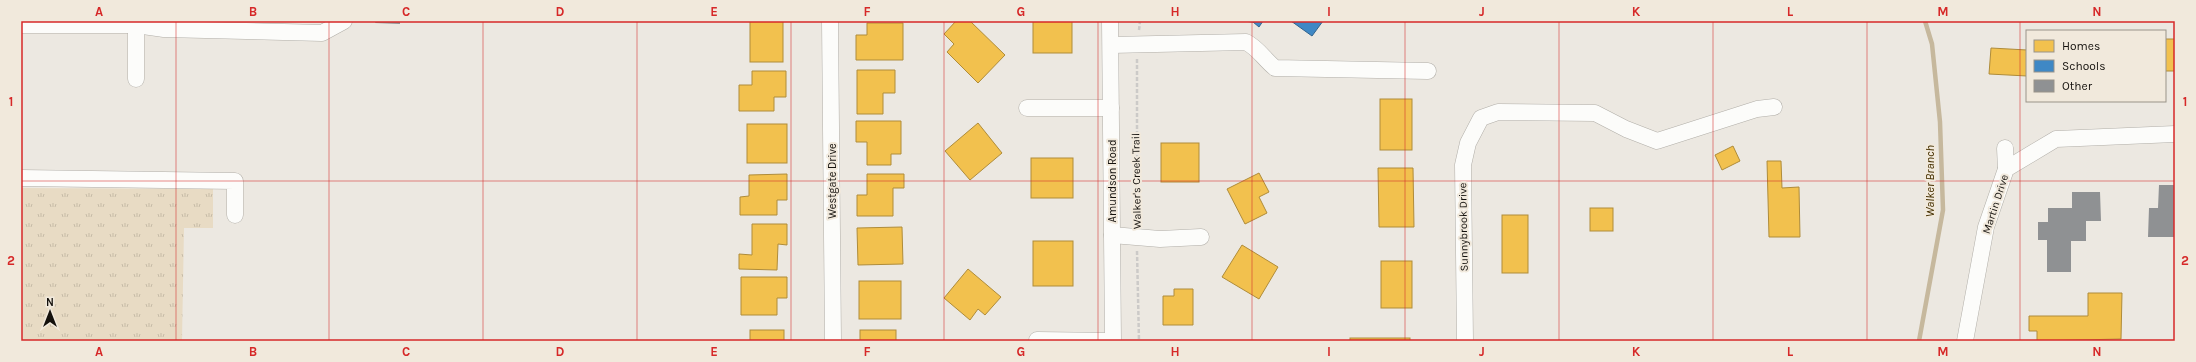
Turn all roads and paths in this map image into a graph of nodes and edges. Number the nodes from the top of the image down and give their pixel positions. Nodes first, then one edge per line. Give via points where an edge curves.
1 (344, 21) edge
2 (830, 21) edge
3 (1110, 21) edge
4 (1140, 21) edge
5 (92, 23) edge
6 (136, 23) edge
7 (21, 25) edge
8 (1138, 44) junction
9 (1111, 45) junction
10 (1428, 71) dead end
11 (136, 79) dead end
12 (1774, 107) dead end
13 (1027, 108) dead end
14 (1111, 108) junction
15 (2175, 134) edge
16 (2005, 148) dead end
17 (2006, 170) junction
18 (21, 178) edge
19 (235, 215) dead end
20 (1112, 236) junction
21 (1137, 237) junction
22 (1201, 237) dead end
23 (1037, 340) edge
24 (833, 341) edge
25 (1113, 341) edge
26 (1139, 341) edge
27 (1465, 341) edge
28 (1965, 341) edge

1 - 6 street via 322,33 164,29
2 - 24 street, Westgate Drive
3 - 9 street, Amundson Road
4 - 8 path, Walker's Creek Trail
5 - 6 street
5 - 7 street
6 - 11 street
8 - 9 street
8 - 10 street via 1246,42 1257,47 1265,60 1275,68
8 - 21 path, Walker's Creek Trail via 1135,78
9 - 14 street, Amundson Road
12 - 27 street, Sunnybrook Drive via 1757,109 1657,141 1595,113 1498,112 1481,118 1468,143 1462,165
13 - 14 street
14 - 20 street, Amundson Road
15 - 17 street, Martin Drive via 2056,139
16 - 17 street
17 - 28 street, Martin Drive via 1986,227
18 - 19 street via 235,181
20 - 21 street
20 - 25 street, Amundson Road
21 - 22 street
21 - 26 path, Walker's Creek Trail
23 - 25 street

